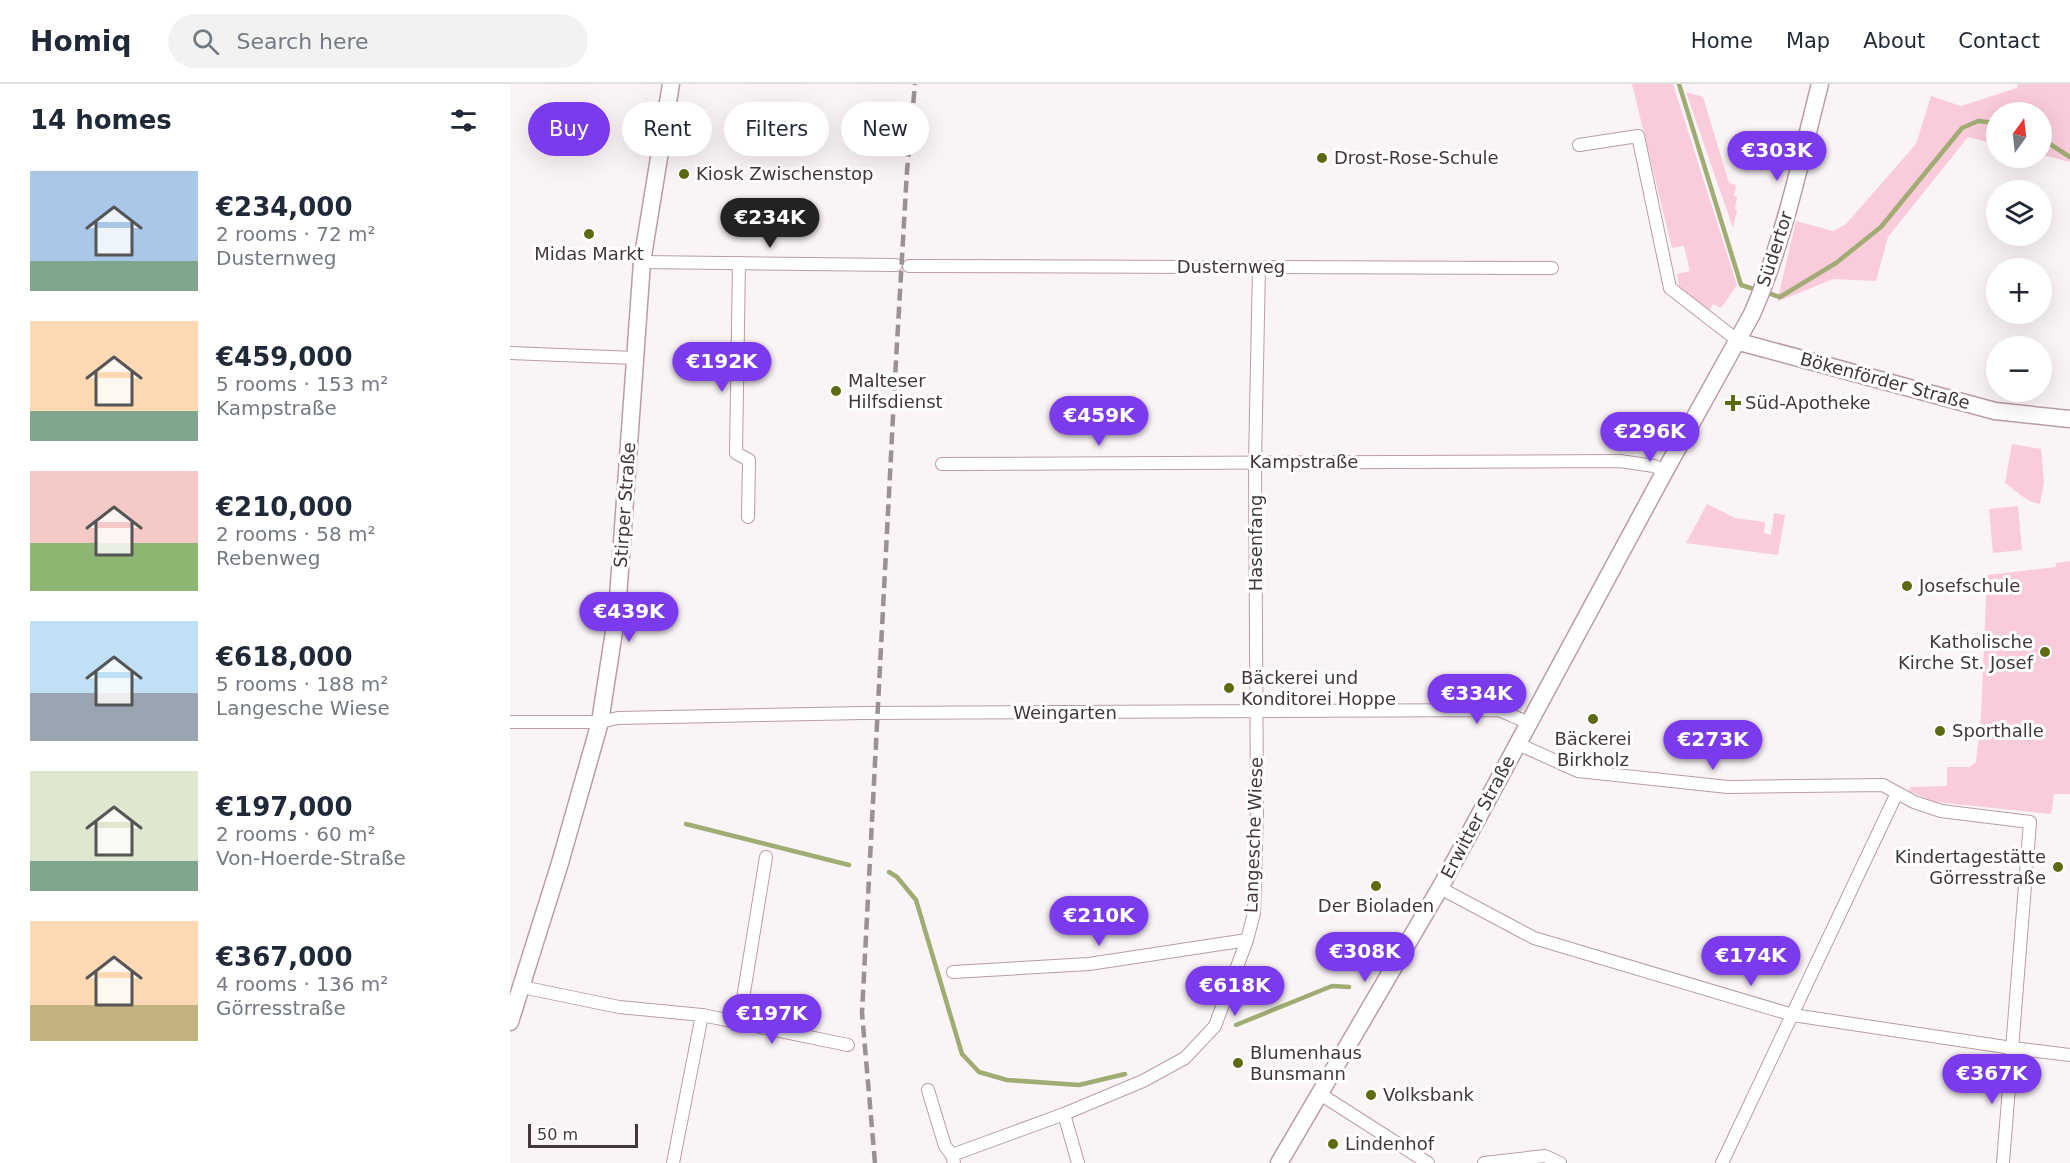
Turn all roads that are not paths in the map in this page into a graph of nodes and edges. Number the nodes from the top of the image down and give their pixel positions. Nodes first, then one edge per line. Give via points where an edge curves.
1 (671, 84) edge
2 (1820, 84) edge
3 (1579, 145) dead end
4 (642, 262) junction
5 (739, 263) junction
6 (1259, 267) junction
7 (1552, 268) dead end
8 (1737, 340) junction
9 (510, 353) edge
10 (635, 358) junction
11 (2070, 419) edge
12 (1255, 462) junction
13 (942, 464) dead end
14 (1665, 471) junction
15 (748, 517) dead end
16 (1255, 711) junction
17 (510, 722) edge
18 (600, 722) junction
19 (1528, 723) junction
20 (1518, 744) junction
21 (1897, 794) junction
22 (766, 857) dead end
23 (1440, 888) junction
24 (1246, 940) junction
25 (952, 972) dead end
26 (522, 987) junction
27 (702, 1015) junction
28 (1792, 1015) junction
29 (510, 1022) edge
30 (740, 1023) junction
31 (848, 1045) dead end
32 (2012, 1048) junction
33 (2070, 1055) edge
34 (928, 1090) dead end
35 (1320, 1094) junction
36 (1064, 1114) junction
37 (953, 1159) edge
38 (674, 1163) edge
39 (1078, 1163) edge
40 (1279, 1163) edge
41 (1428, 1163) edge
42 (1484, 1163) edge
43 (1560, 1163) edge
44 (1722, 1163) edge
45 (2003, 1163) edge

1 - 4 street, Stirper Straße
2 - 8 street, Südertor via 1782,233 1752,315
3 - 8 street via 1638,136 1670,288
4 - 5 street, Dusternweg
4 - 10 street, Stirper Straße
5 - 6 street, Dusternweg
5 - 15 street via 736,453 748,460
6 - 7 street, Dusternweg
6 - 12 street, Hasenfang
8 - 11 street, Bökenförder Straße via 1995,411
8 - 14 street, Erwitter Straße
9 - 10 street
10 - 18 street, Stirper Straße via 617,612
12 - 13 street, Kampstraße
12 - 14 street, Kampstraße via 1620,461
12 - 16 street, Hasenfang
14 - 19 street, Erwitter Straße
16 - 18 street, Weingarten via 863,713 618,718
16 - 19 street, Weingarten via 1499,710
16 - 24 street, Langesche Wiese via 1254,913
17 - 18 street, Weingarten
18 - 26 street, Stirper Straße
19 - 20 street, Erwitter Straße
20 - 21 street via 1578,771 1728,787 1883,785
20 - 23 street, Erwitter Straße
21 - 28 street
21 - 32 street via 1941,811 2030,822
22 - 30 street
23 - 28 street via 1534,938
23 - 35 street, Erwitter Straße
24 - 25 street via 1089,964
24 - 36 street, Langesche Wiese via 1215,1026 1185,1058 1143,1081
26 - 27 street via 619,1007
26 - 29 street, Stirper Straße
27 - 30 street
27 - 38 street
28 - 32 street
28 - 44 street
30 - 31 street
32 - 33 street
32 - 45 street
34 - 37 street, Langesche Wiese via 945,1146
35 - 40 street, Erwitter Straße
35 - 41 street
36 - 37 street, Langesche Wiese
36 - 39 street
42 - 43 street via 1545,1156

